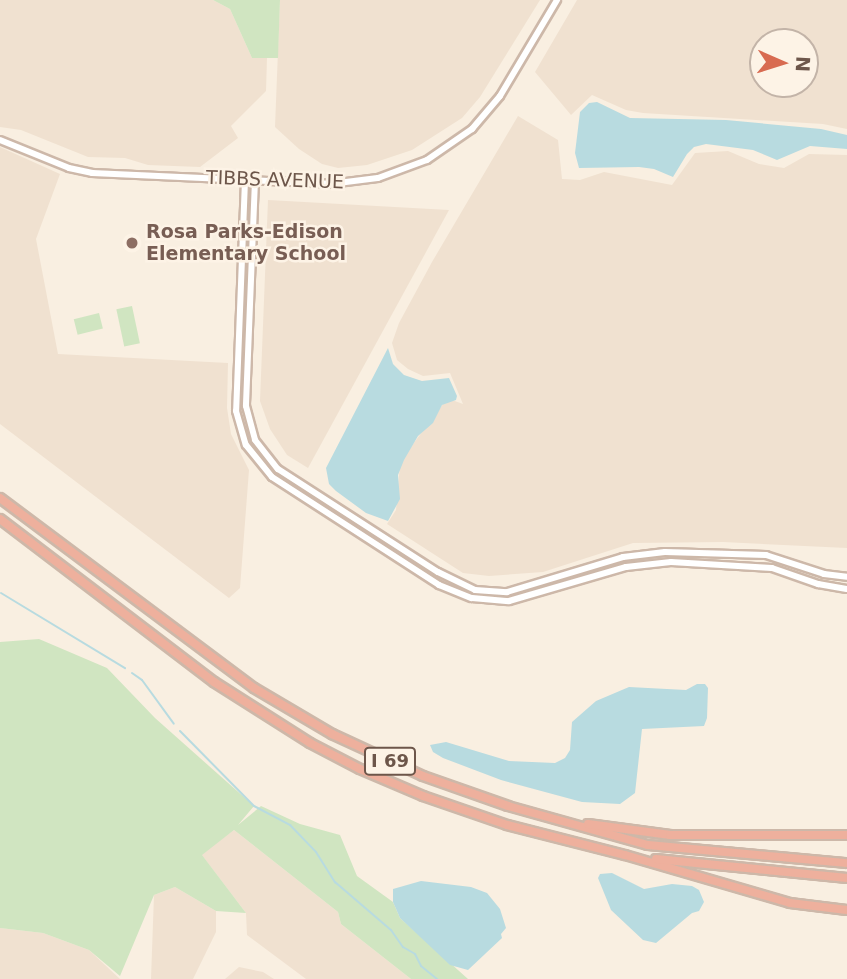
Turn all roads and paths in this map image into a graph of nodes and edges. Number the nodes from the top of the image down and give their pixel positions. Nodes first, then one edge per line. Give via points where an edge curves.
1 (557, 0) edge
2 (0, 140) edge
3 (245, 180) junction
4 (255, 180) junction
5 (0, 498) edge
6 (0, 519) edge
7 (847, 577) edge
8 (847, 589) edge
9 (549, 818) junction
10 (847, 835) edge
11 (625, 855) junction
12 (847, 863) edge
13 (847, 878) edge
14 (847, 910) edge

1 - 4 street, TIBBS AVENUE via 500,96 472,129 439,154 367,181
2 - 3 street, TIBBS AVENUE via 87,172
3 - 4 street, TIBBS AVENUE
3 - 8 street via 236,411 246,445 272,477 439,585 472,598 509,601 626,567 671,562 772,568
4 - 7 street via 245,395 255,440 278,469 438,572 475,590 507,592 623,557 666,552 766,555
5 - 9 highway, I 69 via 234,675 289,710 423,776
6 - 11 highway, I 69 via 214,682 310,743 381,778 481,818
9 - 10 highway via 670,835
9 - 12 highway, I 69 via 648,845
11 - 13 highway, I 69
11 - 14 highway via 790,903

